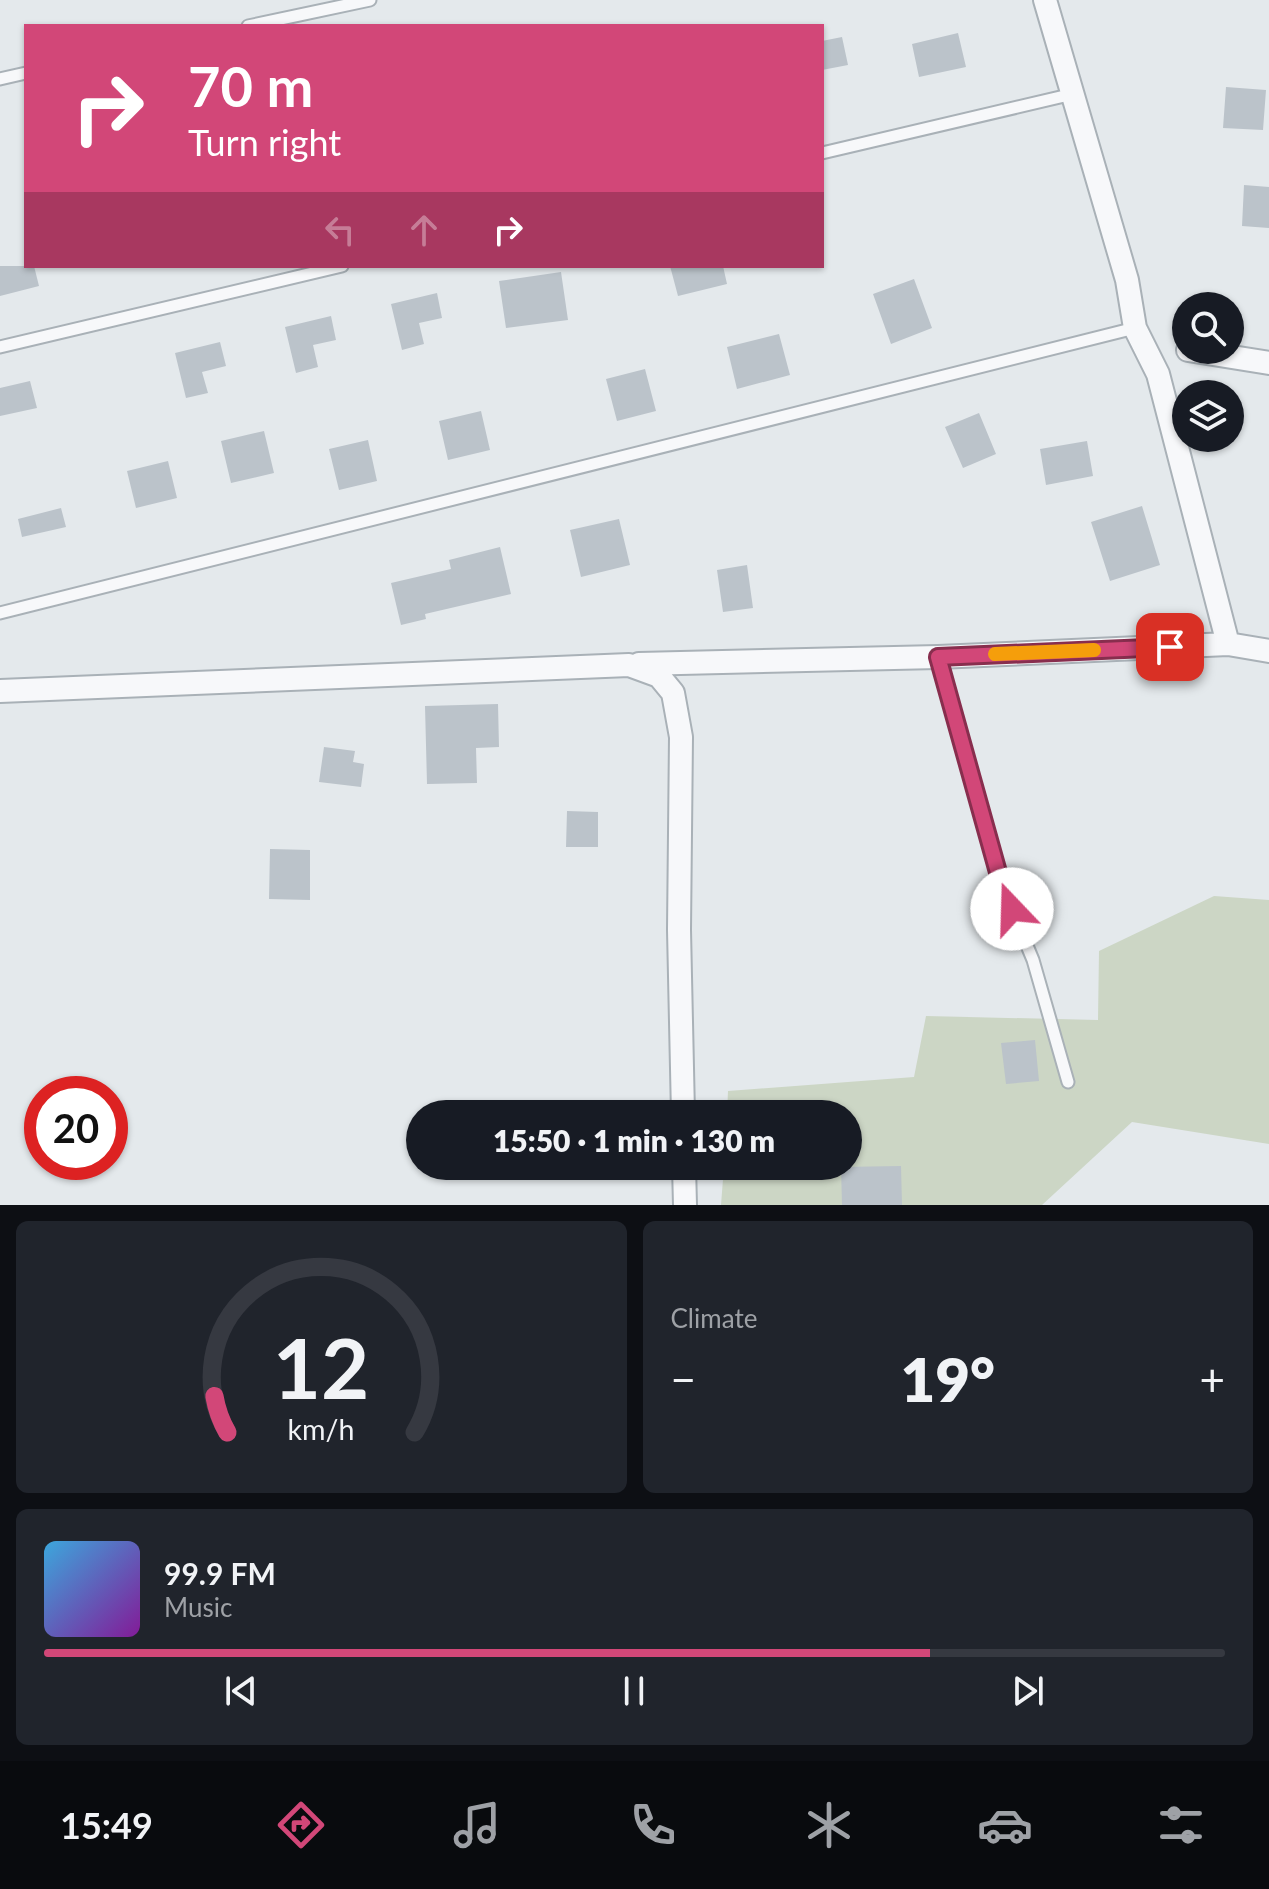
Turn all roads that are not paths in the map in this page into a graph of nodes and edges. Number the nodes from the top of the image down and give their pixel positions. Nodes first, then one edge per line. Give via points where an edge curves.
1 (370, 0) edge
2 (1045, 0) edge
3 (257, 24) edge
4 (24, 73) edge
5 (0, 79) edge
6 (1073, 94) junction
7 (824, 153) edge
8 (334, 268) edge
9 (1135, 328) junction
10 (0, 347) edge
11 (1146, 350) junction
12 (1172, 350) edge
13 (1244, 359) edge
14 (1269, 363) edge
15 (0, 613) edge
16 (1228, 644) junction
17 (1269, 651) edge
18 (938, 657) junction
19 (629, 665) junction
20 (0, 691) edge
21 (1068, 1082) dead end
22 (683, 1100) edge
23 (684, 1180) edge
24 (685, 1205) edge

1 - 3 lane
2 - 6 street
4 - 5 lane
6 - 7 lane
6 - 9 street via 1127,280
8 - 10 lane
9 - 11 street
9 - 15 lane
11 - 12 street
11 - 16 street via 1158,374
13 - 14 street
16 - 17 street
16 - 18 street
18 - 19 street
18 - 21 lane via 1001,883 1033,960
19 - 20 street
19 - 22 street via 659,676 673,693 681,737
23 - 24 street

